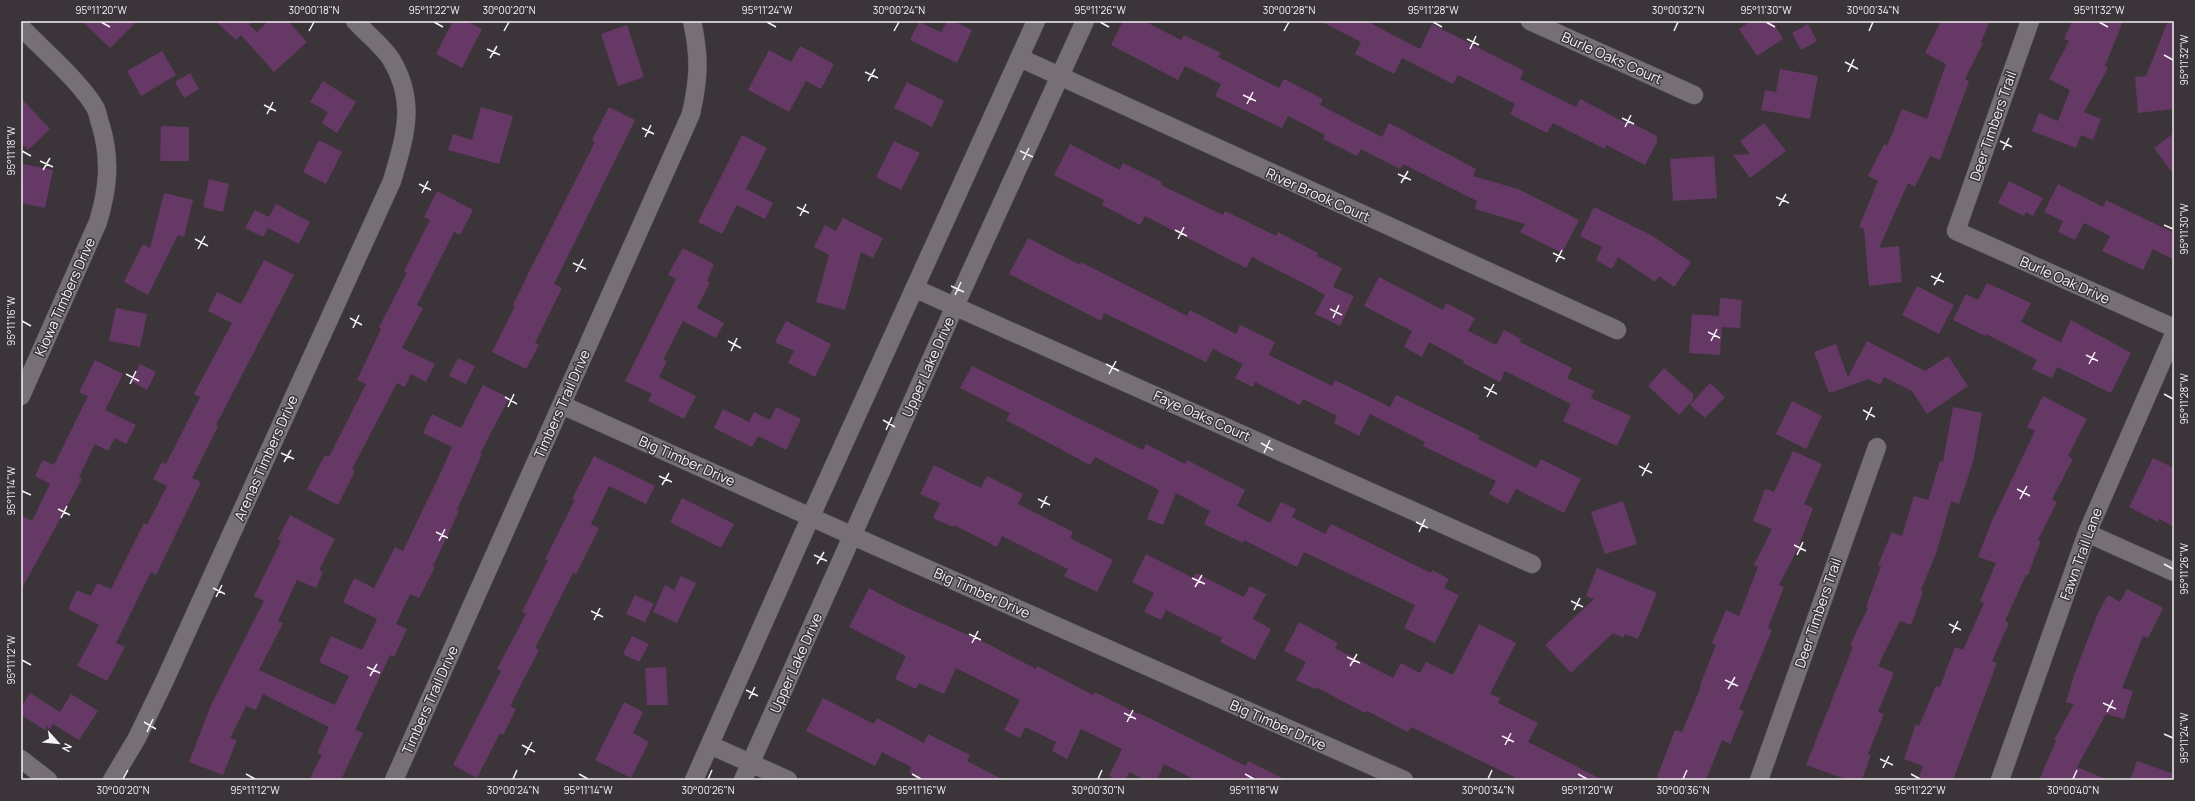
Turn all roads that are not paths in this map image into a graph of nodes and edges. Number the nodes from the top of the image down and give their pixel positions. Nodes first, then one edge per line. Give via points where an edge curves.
1 (355, 21) edge
2 (692, 21) edge
3 (1036, 21) edge
4 (1085, 21) edge
5 (1530, 21) edge
6 (2030, 21) edge
7 (21, 28) edge
8 (1020, 58) junction
9 (1060, 78) junction
10 (1694, 95) dead end
11 (1956, 231) joint
12 (916, 289) junction
13 (955, 306) junction
14 (2174, 328) edge
15 (1617, 330) dead end
16 (2174, 334) edge
17 (21, 396) edge
18 (562, 405) junction
19 (1877, 447) dead end
20 (811, 516) junction
21 (2087, 533) junction
22 (853, 536) junction
23 (1532, 564) dead end
24 (2174, 572) edge
25 (710, 745) junction
26 (21, 759) edge
27 (750, 763) junction
28 (48, 780) edge
29 (112, 780) edge
30 (394, 780) edge
31 (694, 780) edge
32 (743, 780) edge
33 (788, 780) edge
34 (1404, 780) edge
35 (1759, 780) edge
36 (2000, 780) edge

1 - 29 street, Arenas Timbers Drive via 390,58 402,84 408,108 392,181 164,682 137,738
2 - 18 street, Timbers Trail Drive via 698,50 698,84 691,114
3 - 8 street
4 - 9 street, Upper Lake Drive
5 - 10 street, Burle Oaks Court
6 - 11 street, Deer Timbers Trail
7 - 17 street, Kiowa Timbers Drive via 76,84 96,109 107,145 109,172 106,198 98,222
8 - 9 street, River Brook Court
8 - 12 street
9 - 13 street, Upper Lake Drive
9 - 15 street, River Brook Court
11 - 14 street, Burle Oak Drive
12 - 13 street, Faye Oaks Court
12 - 20 street
13 - 22 street, Upper Lake Drive
13 - 23 street, Faye Oaks Court
16 - 21 street, Fawn Trail Lane
18 - 20 street, Big Timber Drive
18 - 30 street, Timbers Trail Drive
19 - 35 street, Deer Timbers Trail
20 - 22 street, Big Timber Drive
20 - 25 street
21 - 24 street
21 - 36 street, Fawn Trail Lane
22 - 27 street, Upper Lake Drive
22 - 34 street, Big Timber Drive
25 - 27 street
25 - 31 street
26 - 28 street
27 - 32 street, Upper Lake Drive
27 - 33 street

